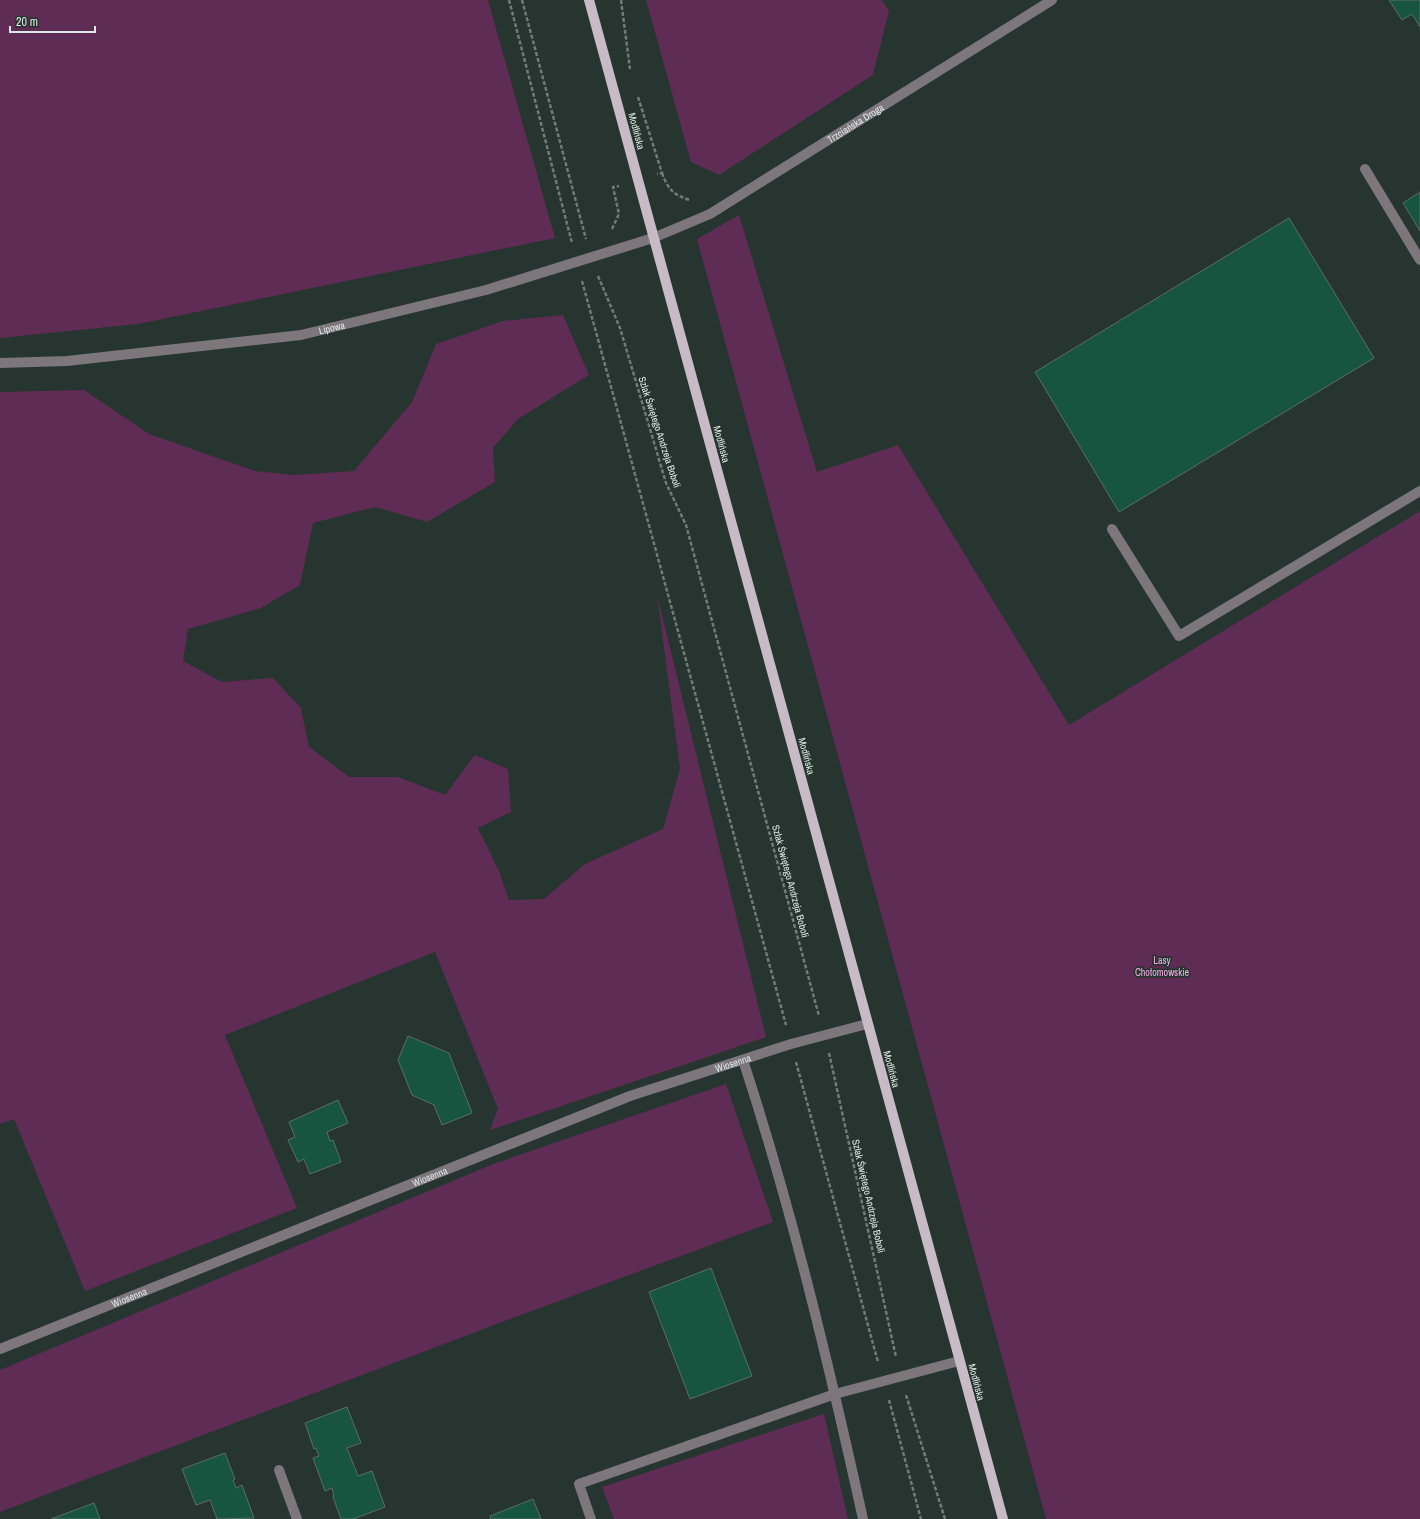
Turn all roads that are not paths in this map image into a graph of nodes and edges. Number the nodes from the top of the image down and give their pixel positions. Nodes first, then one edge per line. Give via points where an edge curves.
1 (589, 0) edge
2 (1052, 0) edge
3 (1365, 170) dead end
4 (653, 238) junction
5 (1420, 260) edge
6 (0, 363) edge
7 (1420, 491) edge
8 (1112, 529) dead end
9 (867, 1024) junction
10 (742, 1060) junction
11 (0, 1348) edge
12 (959, 1361) junction
13 (835, 1394) junction
14 (279, 1470) dead end
15 (297, 1519) edge
16 (591, 1519) edge
17 (863, 1519) edge
18 (1003, 1519) edge

1 - 4 main road, Modlińska
2 - 4 street, Trzciańska Droga via 706,216
3 - 5 street
4 - 6 street, Lipowa via 486,290 301,335 67,361
4 - 9 main road, Modlińska
7 - 8 street via 1179,636
9 - 10 street, Wiosenna
9 - 12 main road, Modlińska
10 - 11 street, Wiosenna via 630,1096
10 - 13 street via 765,1128
12 - 13 street
12 - 18 main road, Modlińska
13 - 16 street via 578,1484
13 - 17 street
14 - 15 street

